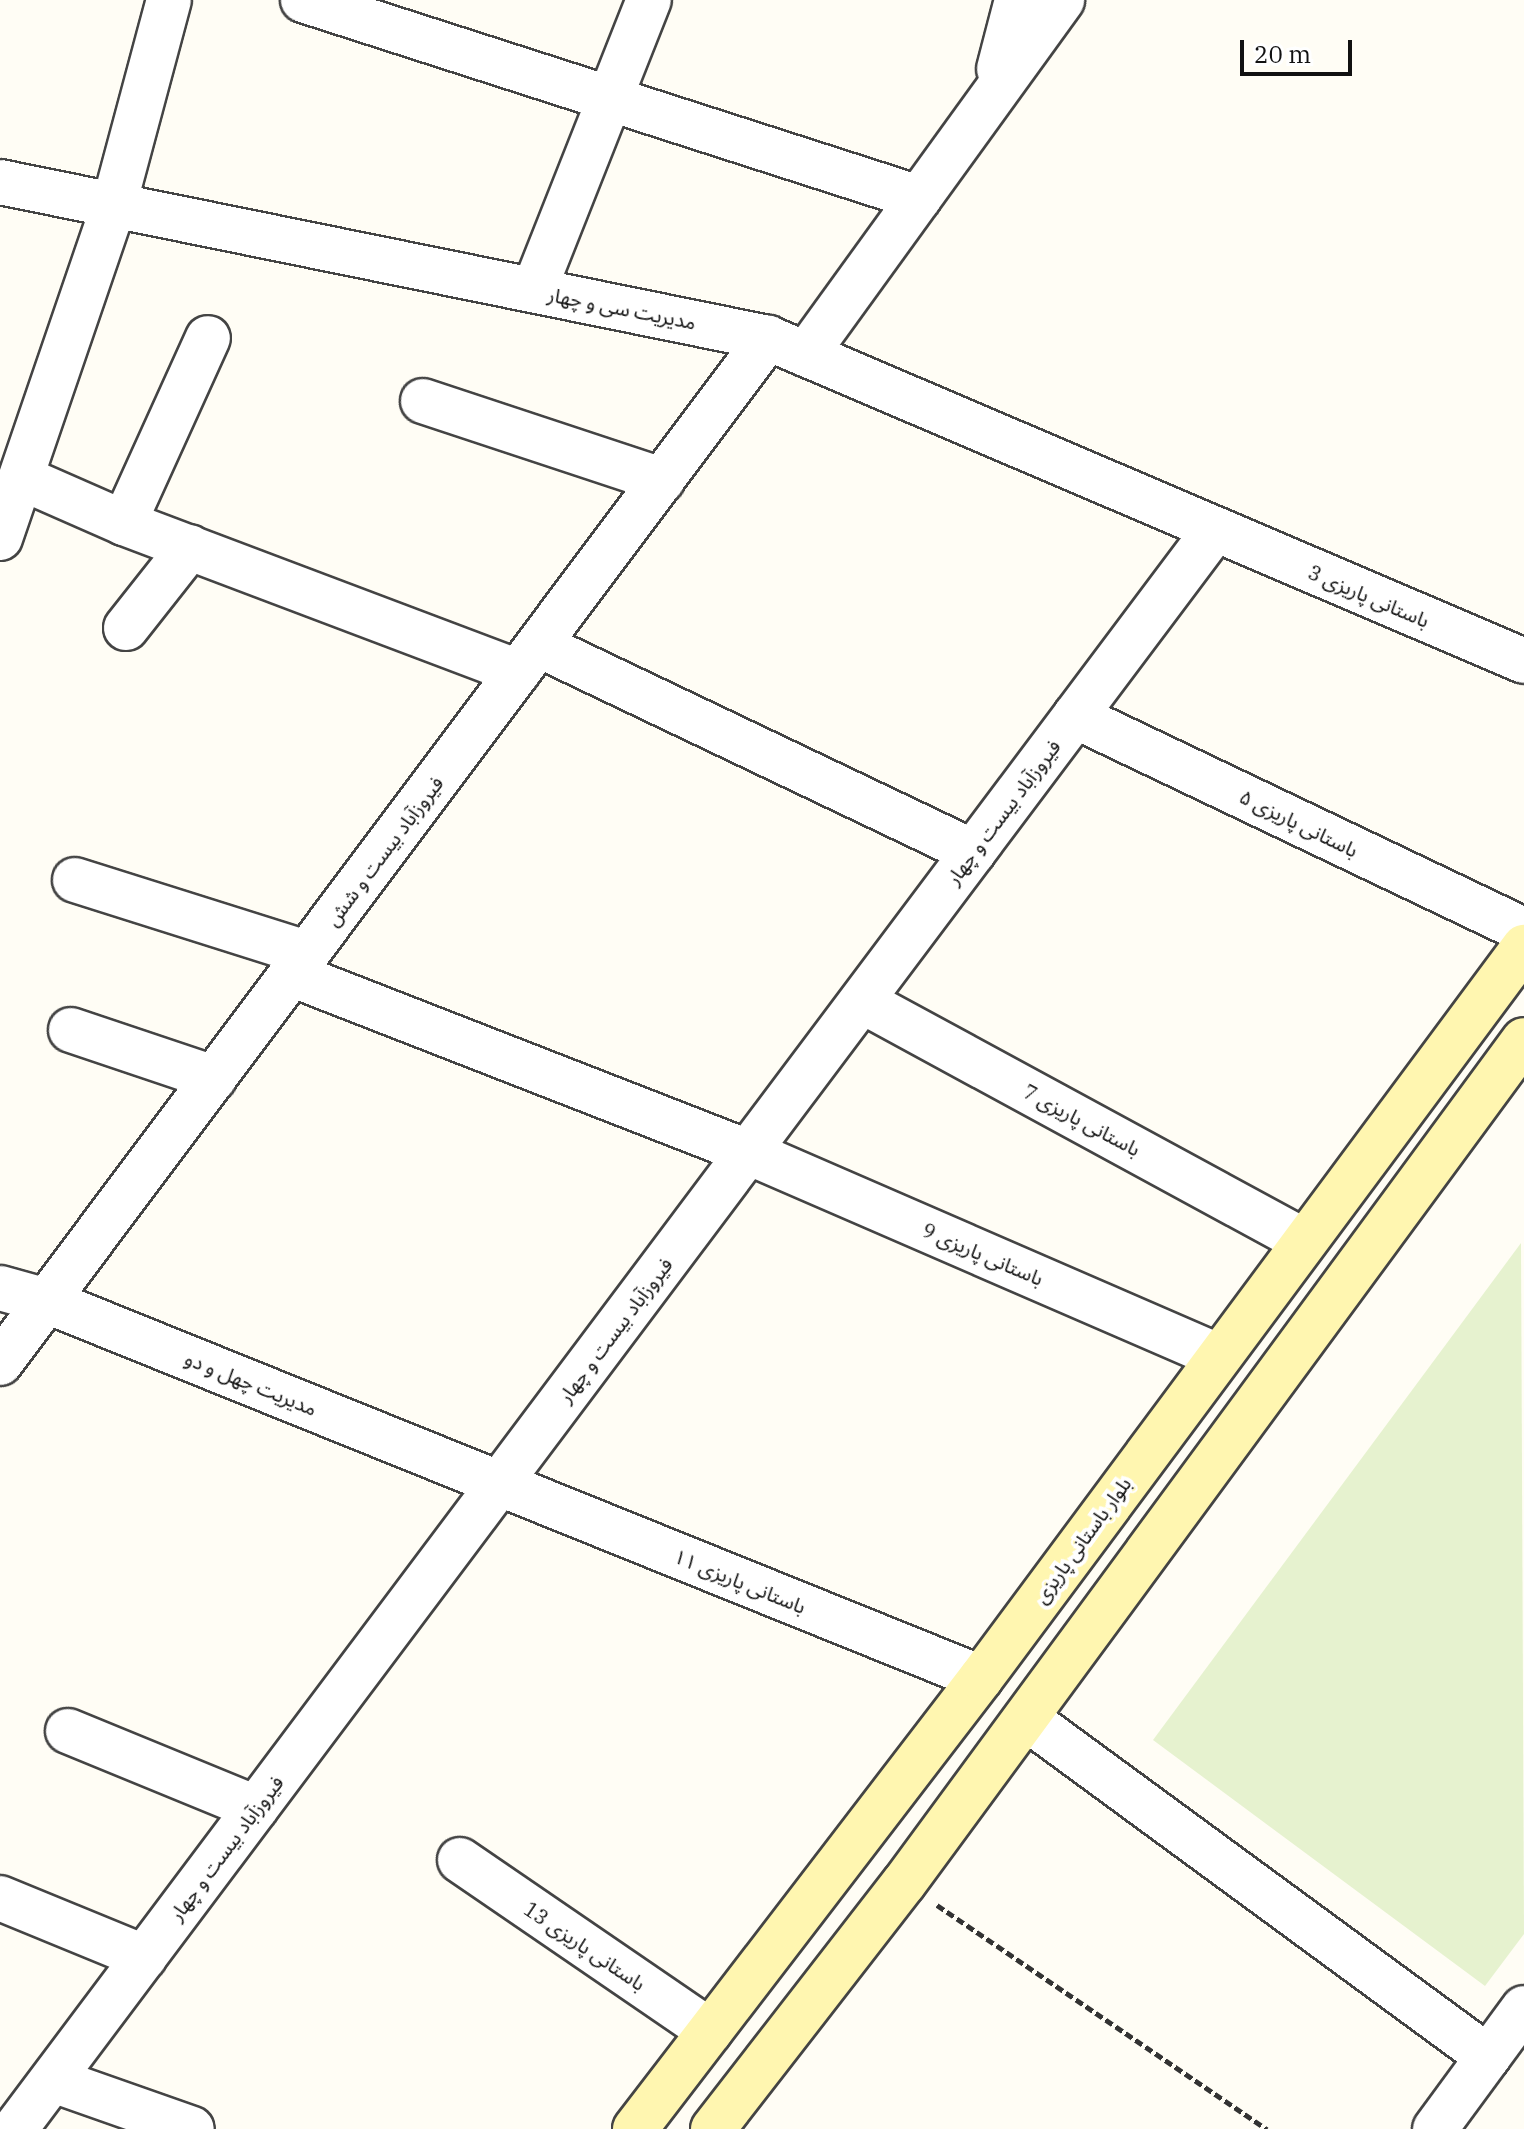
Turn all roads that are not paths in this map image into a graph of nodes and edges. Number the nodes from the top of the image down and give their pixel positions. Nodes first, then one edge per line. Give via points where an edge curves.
1 (169, 0) edge
2 (303, 0) edge
3 (649, 0) edge
4 (1017, 0) edge
5 (1062, 0) edge
6 (993, 91) junction
7 (609, 95) junction
8 (0, 182) edge
9 (919, 198) junction
10 (114, 205) junction
11 (534, 290) junction
12 (208, 338) dead end
13 (787, 346) junction
14 (423, 401) dead end
15 (24, 479) junction
16 (662, 480) junction
17 (124, 523) junction
18 (2, 530) edge
19 (1214, 531) junction
20 (190, 547) junction
21 (126, 628) dead end
22 (529, 658) junction
23 (1524, 661) edge
24 (1075, 716) junction
25 (973, 852) junction
26 (75, 880) dead end
27 (1524, 930) edge
28 (1524, 947) edge
29 (299, 964) junction
30 (862, 1001) junction
31 (71, 1030) dead end
32 (1524, 1040) edge
33 (214, 1078) junction
34 (748, 1152) junction
35 (1302, 1240) junction
36 (0, 1288) edge
37 (47, 1301) junction
38 (1218, 1356) junction
39 (0, 1363) edge
40 (499, 1484) junction
41 (981, 1678) junction
42 (1026, 1718) junction
43 (68, 1731) dead end
44 (256, 1808) junction
45 (460, 1860) dead end
46 (0, 1898) edge
47 (144, 1957) junction
48 (1524, 2008) edge
49 (710, 2031) junction
50 (1488, 2057) junction
51 (24, 2104) edge
52 (192, 2129) edge
53 (635, 2129) edge
54 (713, 2129) edge
55 (1435, 2129) edge

1 - 10 street
2 - 7 street
3 - 7 street
4 - 6 street
5 - 6 street, فیروزآباد بیست و شش
6 - 9 street, فیروزآباد بیست و شش
7 - 9 street
7 - 11 street
8 - 10 street, مدیریت سی و چهار
9 - 13 street, فیروزآباد بیست و شش
10 - 11 street, مدیریت سی و چهار
10 - 15 street
11 - 13 street, مدیریت سی و چهار
12 - 17 street
13 - 16 street, فیروزآباد بیست و شش
13 - 19 street, مدیریت سی و چهار
14 - 16 street
15 - 17 street
15 - 18 street
16 - 22 street, فیروزآباد بیست و شش
17 - 20 street
19 - 23 street, باستانی پاریزی 3
19 - 24 street, فیروزآباد بیست و چهار
20 - 21 street
20 - 22 street
22 - 25 street
22 - 29 street, فیروزآباد بیست و شش
24 - 25 street, فیروزآباد بیست و چهار
24 - 27 street, باستانی پاریزی ۵
25 - 30 street, فیروزآباد بیست و چهار
26 - 29 street, باستانی پاریزی 9
28 - 35 main road, بلوار باستانی پاریزی
29 - 33 street, فیروزآباد بیست و شش
29 - 34 street, باستانی پاریزی 9
30 - 34 street, فیروزآباد بیست و چهار
30 - 35 street, باستانی پاریزی 7
31 - 33 street
32 - 42 main road
33 - 37 street, فیروزآباد بیست و شش
34 - 38 street, باستانی پاریزی 9
34 - 40 street, فیروزآباد بیست و چهار
35 - 38 main road, بلوار باستانی پاریزی
36 - 37 street, مدیریت چهل و دو
37 - 39 street, فیروزآباد بیست و شش
37 - 40 street, مدیریت چهل و دو
38 - 41 main road, بلوار باستانی پاریزی
40 - 41 street, باستانی پاریزی ۱۱
40 - 44 street, فیروزآباد بیست و چهار
41 - 49 main road, بلوار باستانی پاریزی
42 - 50 street
42 - 54 main road
43 - 44 street
44 - 47 street, فیروزآباد بیست و چهار
45 - 49 street, باستانی پاریزی 13
46 - 47 street
47 - 51 street, فیروزآباد بیست و چهار
48 - 50 street
49 - 53 main road, بلوار باستانی پاریزی
50 - 55 street
51 - 52 street

